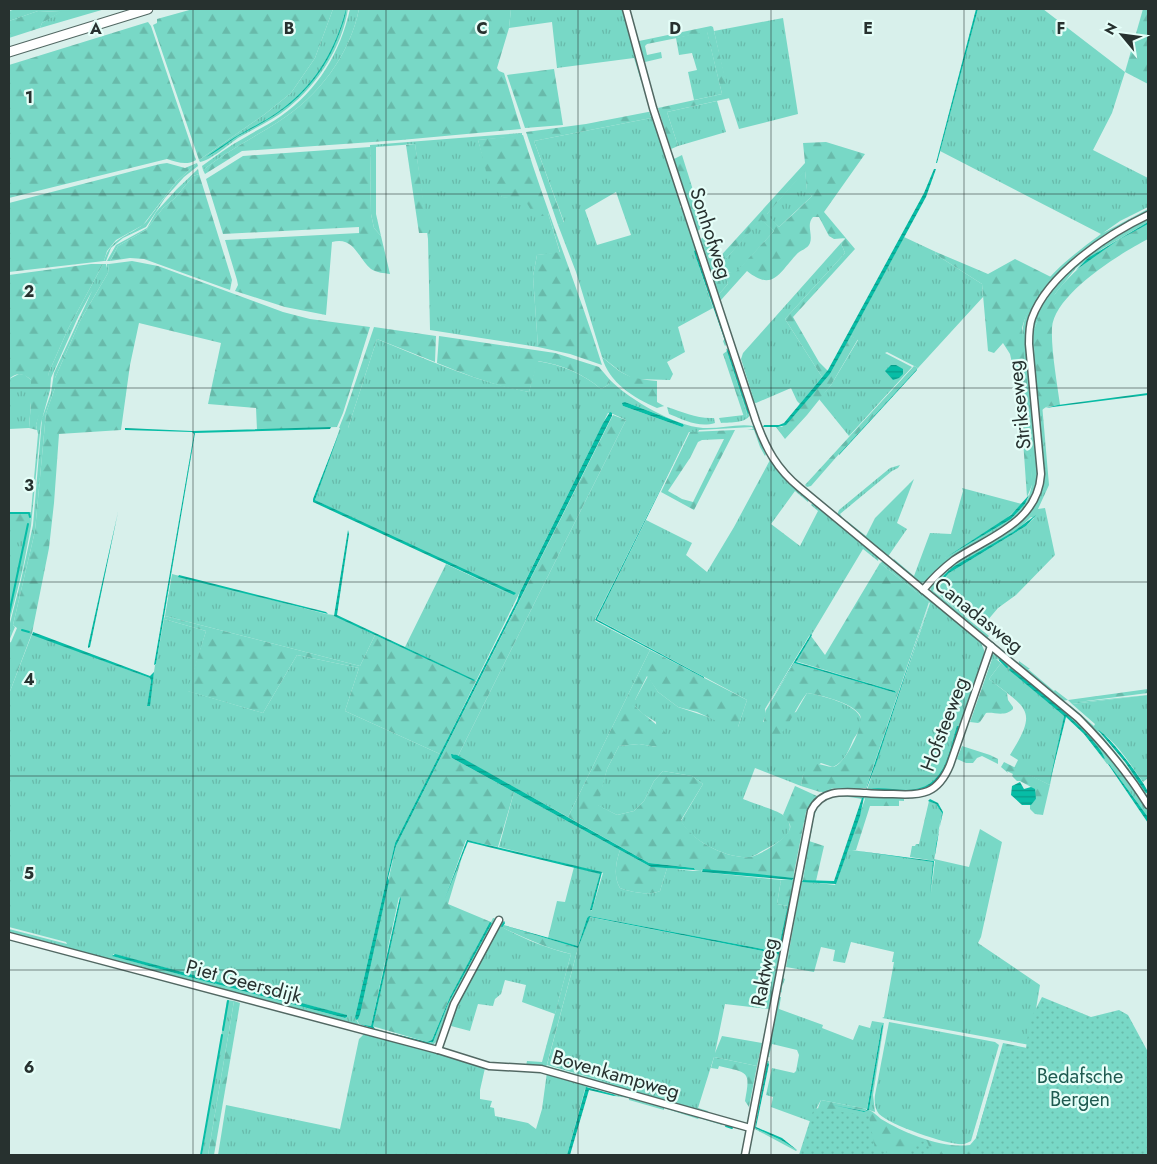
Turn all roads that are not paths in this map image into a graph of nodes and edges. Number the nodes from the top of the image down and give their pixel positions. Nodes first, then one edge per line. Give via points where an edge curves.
1 (148, 9) edge
2 (626, 9) edge
3 (9, 52) edge
4 (1148, 215) edge
5 (775, 463) joint
6 (923, 590) junction
7 (991, 646) junction
8 (822, 797) joint
9 (1148, 805) edge
10 (499, 920) dead end
11 (9, 936) edge
12 (438, 1050) junction
13 (470, 1061) joint
14 (750, 1128) junction
15 (745, 1155) edge

1 - 3 street
2 - 5 street, Sonhofweg via 653,108 762,437
4 - 6 street, Strikseweg via 1080,257 1052,286 1032,318 1029,344 1041,474 1034,502 1016,522 954,560
5 - 6 street, Canadasweg via 800,488
6 - 7 street, Canadasweg
7 - 8 street, Hofsteeweg via 946,775 936,787 917,795 837,792
7 - 9 street, Canadasweg via 1092,732
8 - 14 street, Raktweg via 810,817
10 - 12 street via 454,1004
11 - 12 street, Piet Geersdijk
12 - 13 street, Piet Geersdijk
13 - 14 street, Bovenkampweg via 489,1066 541,1069
14 - 15 street, Raktweg

